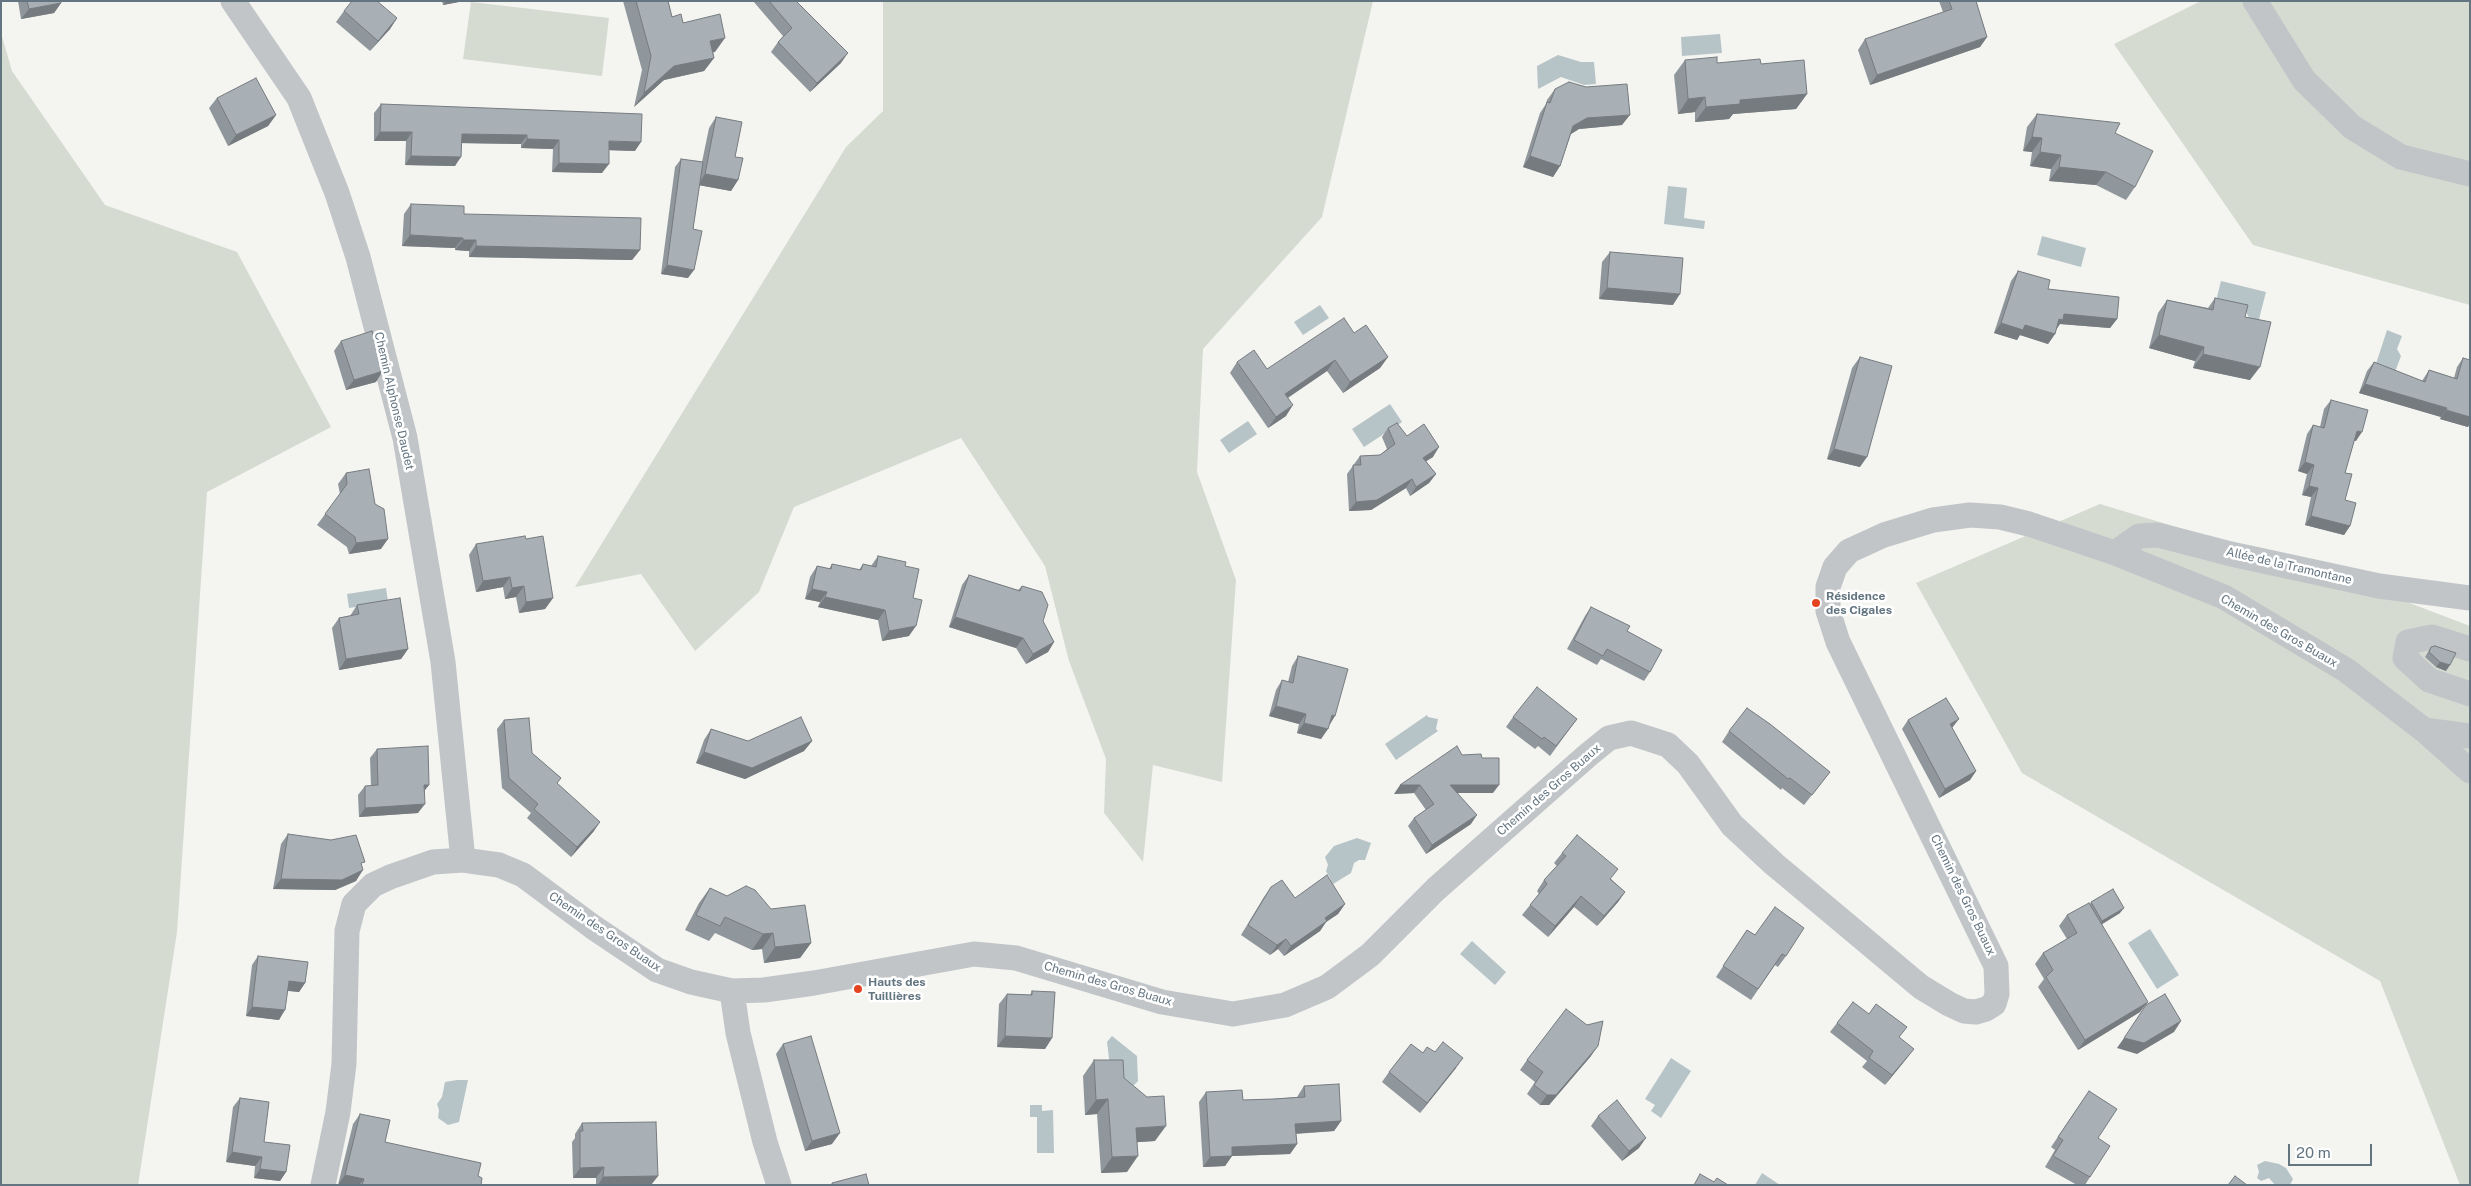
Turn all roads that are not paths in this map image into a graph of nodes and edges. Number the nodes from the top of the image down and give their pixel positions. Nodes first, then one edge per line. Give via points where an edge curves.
1 (233, 1) edge
2 (2255, 1) edge
3 (2470, 174) edge
4 (2115, 554) junction
5 (2470, 598) edge
6 (2470, 649) edge
7 (2470, 694) edge
8 (2424, 730) junction
9 (2470, 736) edge
10 (2470, 771) edge
11 (463, 860) junction
12 (732, 991) junction
13 (323, 1185) edge
14 (779, 1185) edge

1 - 11 street, Chemin Alphonse Daudet via 299,98 337,193 358,257 405,438 443,662
2 - 3 street via 2304,80 2352,127 2401,157
4 - 5 street, Allée de la Tramontane via 2139,536 2158,535 2360,582
4 - 8 street, Chemin des Gros Buaux via 2224,597 2346,670
4 - 12 street, Chemin des Gros Buaux via 2029,524 2000,517 1970,515 1933,520 1849,552 1836,567 1828,587 1828,611 1838,642 1996,966 1994,1004 1976,1012 1964,1011 1921,987 1732,825 1688,764 1668,745 1631,732 1610,738 1588,755 1436,889 1370,955 1327,987 1286,1006 1233,1014 1162,1002 1016,958 974,954 764,990
6 - 7 street via 2432,637 2408,642 2405,658 2429,680
8 - 9 street
8 - 10 street, Chemin des Gros Buaux
11 - 12 street, Chemin des Gros Buaux via 499,865 523,875 656,970
11 - 13 street, Chemin des Gros Buaux via 433,862 390,877 373,885 354,904 347,931 344,1064
12 - 14 street via 738,1032

